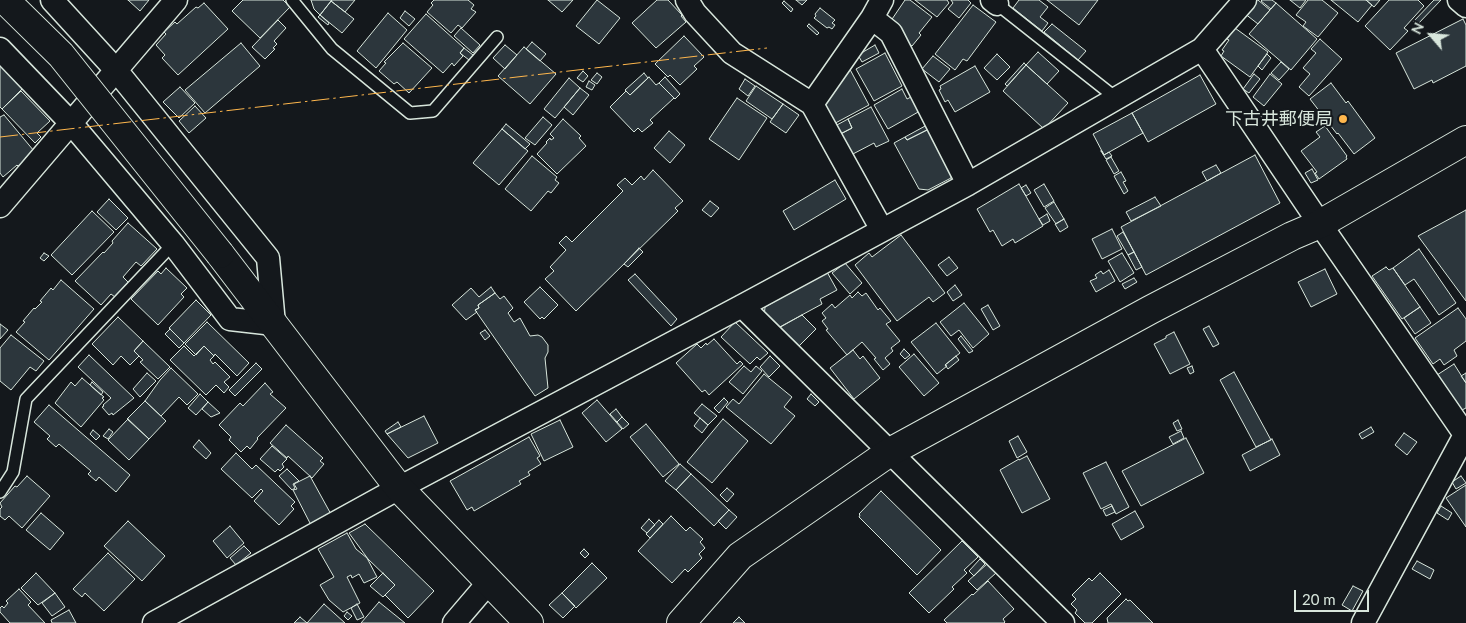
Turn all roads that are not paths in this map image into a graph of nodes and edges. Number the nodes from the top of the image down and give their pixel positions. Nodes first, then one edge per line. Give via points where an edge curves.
1 (5, 0) edge
2 (52, 0) edge
3 (176, 0) edge
4 (292, 0) edge
5 (687, 0) edge
6 (1244, 0) edge
7 (1459, 0) edge
8 (994, 2) edge
9 (1466, 6) edge
10 (877, 9) edge
11 (497, 37) dead end
12 (0, 49) edge
13 (1202, 49) junction
14 (116, 70) junction
15 (1116, 98) junction
16 (812, 104) junction
17 (71, 123) junction
18 (1466, 140) edge
19 (968, 184) junction
20 (0, 206) edge
21 (1320, 224) junction
22 (882, 230) junction
23 (173, 244) junction
24 (742, 306) junction
25 (274, 324) junction
26 (1465, 434) edge
27 (890, 452) junction
28 (400, 488) junction
29 (0, 492) edge
30 (489, 582) junction
31 (154, 623) edge
32 (454, 623) edge
33 (529, 623) edge
34 (681, 623) edge
35 (1063, 623) edge
36 (1363, 623) edge

1 - 25 street, bridge via 61,55
2 - 14 street
3 - 14 street
4 - 11 lane via 332,49 410,114 433,111
5 - 16 street via 732,53
6 - 13 street
7 - 9 street
8 - 15 lane
10 - 16 street
10 - 19 street
12 - 17 street
13 - 15 street
13 - 21 street
14 - 17 street
14 - 25 street via 268,258
15 - 19 street
16 - 22 street
17 - 20 street
17 - 23 street
18 - 21 street
19 - 22 street
21 - 26 street
21 - 27 street via 1150,310
22 - 24 street
23 - 25 street via 230,319
23 - 29 lane via 26,399 13,472
24 - 27 street
24 - 28 street
25 - 28 street
26 - 36 street
27 - 34 street via 740,556
27 - 35 street
28 - 30 street
28 - 31 street
30 - 32 street
30 - 33 street

